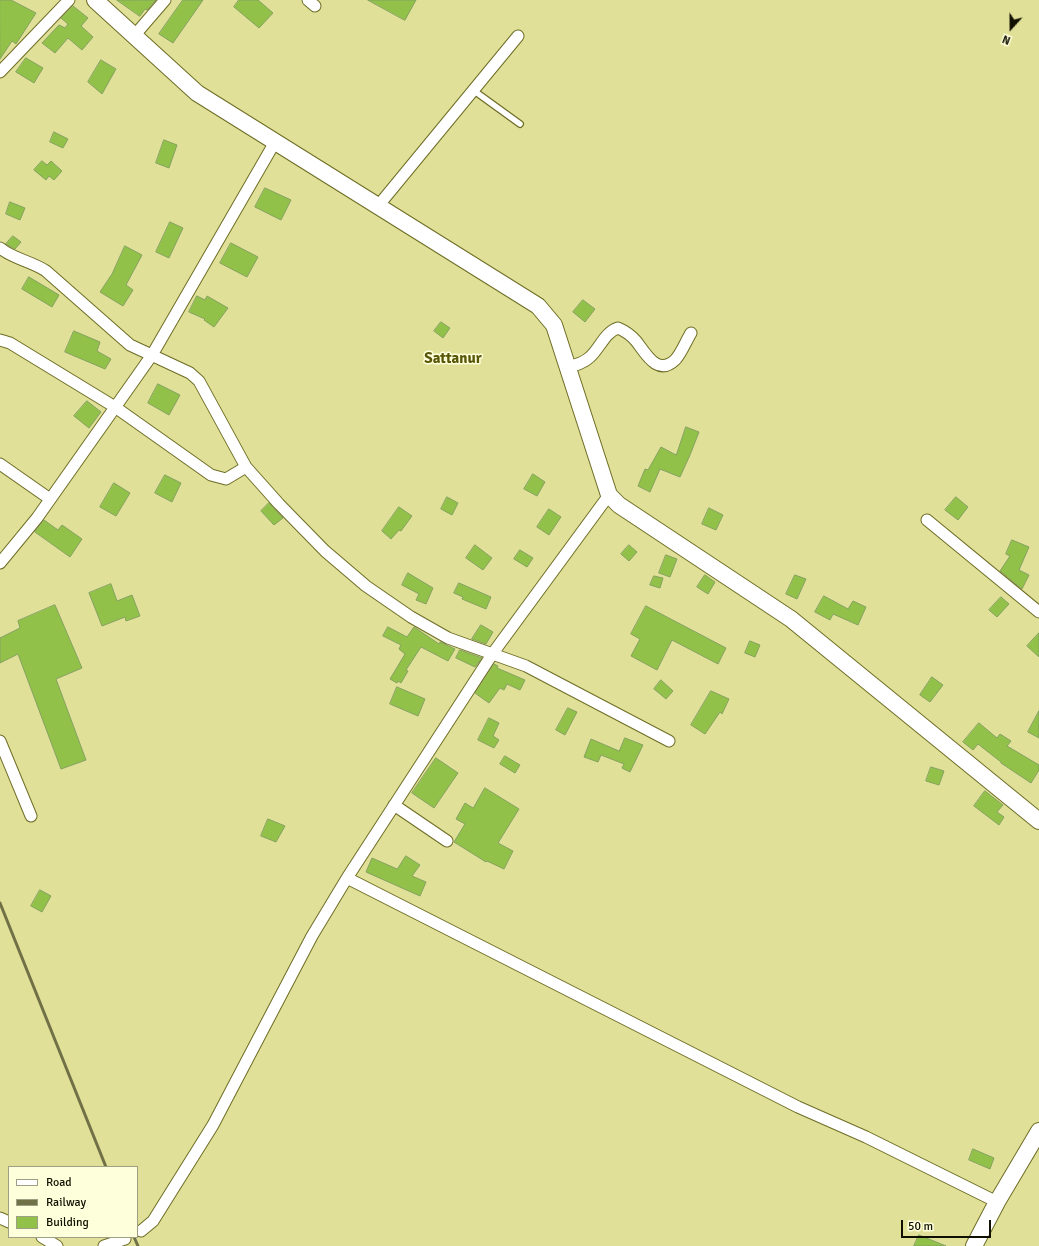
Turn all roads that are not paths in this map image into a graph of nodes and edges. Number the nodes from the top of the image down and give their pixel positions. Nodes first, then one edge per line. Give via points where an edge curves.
1 (69, 0) edge
2 (95, 0) edge
3 (165, 0) edge
4 (134, 36) junction
5 (518, 36) dead end
6 (0, 72) edge
7 (473, 90) junction
8 (520, 124) dead end
9 (275, 142) junction
10 (378, 206) junction
11 (0, 248) edge
12 (691, 333) dead end
13 (0, 340) edge
14 (152, 354) junction
15 (567, 367) junction
16 (115, 407) junction
17 (0, 464) edge
18 (246, 467) junction
19 (609, 495) junction
20 (50, 499) junction
21 (927, 520) dead end
22 (0, 563) edge
23 (1039, 612) edge
24 (493, 653) junction
25 (0, 741) edge
26 (669, 741) dead end
27 (394, 805) junction
28 (31, 816) dead end
29 (1039, 821) edge
30 (447, 841) dead end
31 (347, 878) junction
32 (1039, 1131) edge
33 (997, 1202) junction
34 (141, 1231) dead end
35 (44, 1238) edge
36 (125, 1239) dead end
37 (57, 1246) edge
38 (104, 1246) edge
39 (974, 1246) edge

1 - 6 street
2 - 4 street
3 - 4 street
4 - 9 street via 197,93
5 - 7 street
7 - 8 lane
7 - 10 street
9 - 10 street
9 - 14 street
10 - 15 street via 538,306 554,326
11 - 14 street via 7,254 36,264 130,346
12 - 15 street via 675,361 666,365 656,365 648,359 635,340 618,328 611,330 590,358 581,364
13 - 16 street via 10,343
14 - 16 street
14 - 18 street via 190,373 199,381
15 - 19 street
16 - 18 street via 211,475 226,479
16 - 20 street
17 - 20 street
18 - 24 street via 326,552 366,586 411,617 448,638 474,649
19 - 24 street
19 - 29 street via 619,505 791,619
20 - 22 street
21 - 23 street
24 - 26 street via 526,666
24 - 27 street
25 - 28 street
27 - 30 street
27 - 31 street
31 - 33 street via 791,1104 866,1137
31 - 34 street via 316,930 213,1125 153,1221
32 - 33 street
33 - 39 street
35 - 37 street
36 - 38 street

